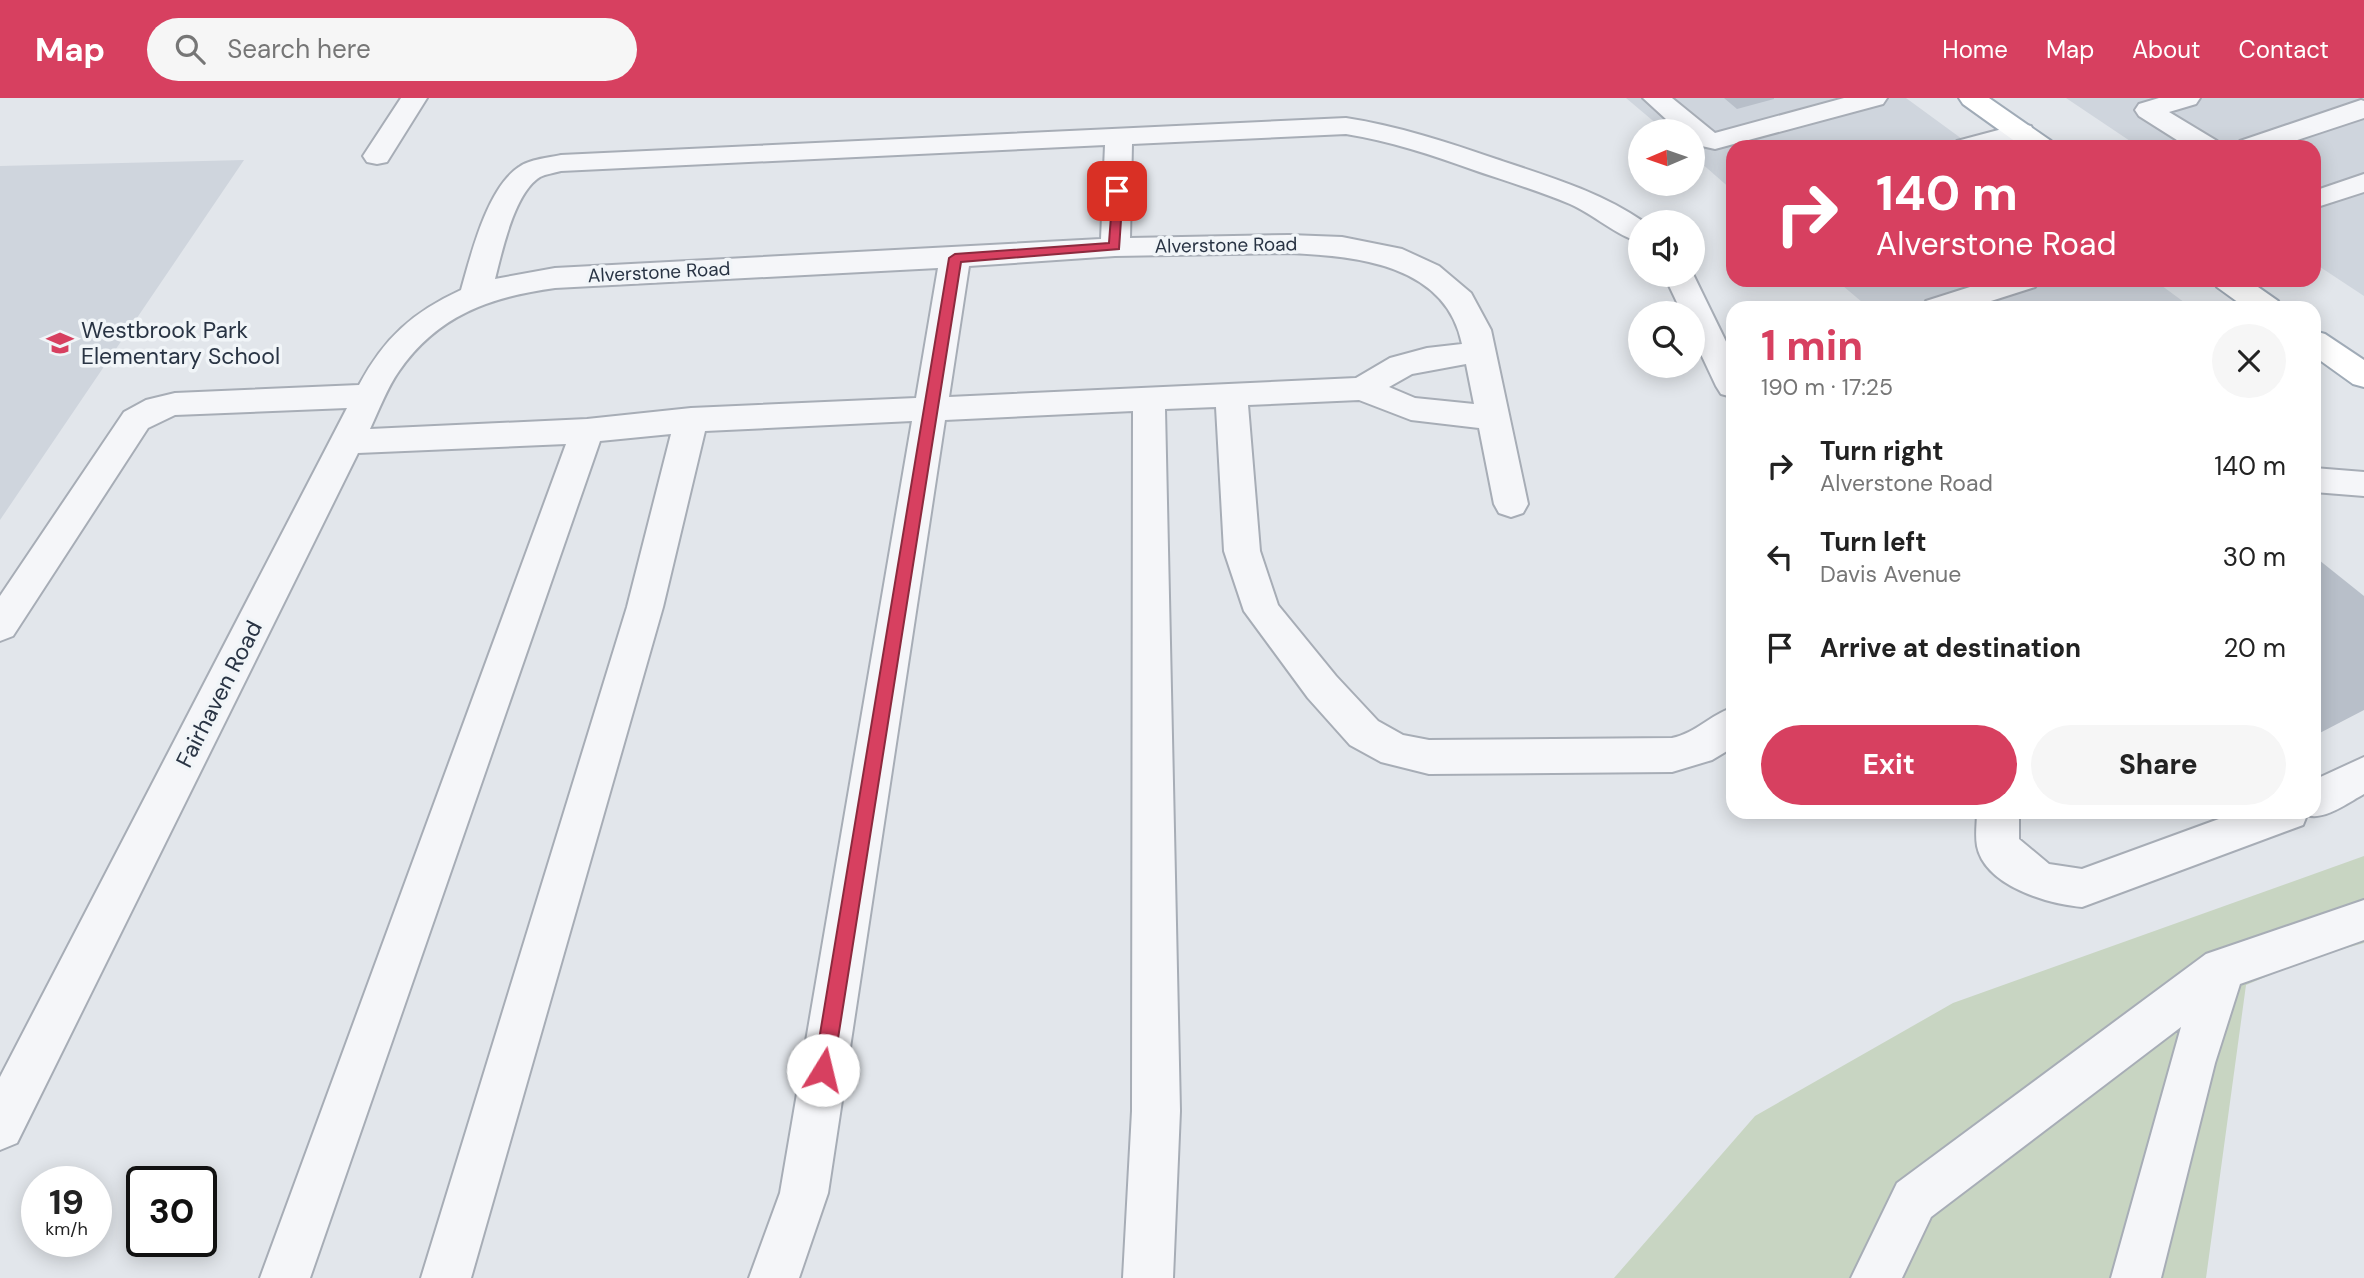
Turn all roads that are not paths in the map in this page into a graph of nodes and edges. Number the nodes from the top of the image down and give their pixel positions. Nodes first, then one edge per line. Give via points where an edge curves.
1 (414, 98) edge
2 (1656, 98) edge
3 (1874, 98) edge
4 (1972, 98) edge
5 (2187, 98) edge
6 (2356, 105) edge
7 (1119, 136) junction
8 (2031, 140) edge
9 (2196, 140) edge
10 (2268, 140) edge
11 (377, 156) dead end
12 (2364, 182) edge
13 (2321, 198) edge
14 (1628, 224) edge
15 (1115, 247) junction
16 (955, 258) junction
17 (1685, 287) edge
18 (2002, 287) edge
19 (2238, 287) edge
20 (475, 296) junction
21 (1959, 301) edge
22 (2257, 301) edge
23 (2321, 346) edge
24 (1480, 352) junction
25 (1726, 373) edge
26 (2364, 376) edge
27 (1362, 389) junction
28 (1231, 394) junction
29 (369, 396) junction
30 (1149, 397) junction
31 (932, 410) junction
32 (1494, 418) junction
33 (691, 420) junction
34 (587, 431) junction
35 (346, 442) junction
36 (2321, 482) edge
37 (2363, 487) edge
38 (1511, 504) dead end
39 (0, 626) edge
40 (1726, 731) edge
41 (2364, 774) edge
42 (2321, 796) edge
43 (1998, 819) edge
44 (2269, 819) edge
45 (2364, 920) edge
46 (2222, 969) junction
47 (0, 1126) edge
48 (285, 1278) edge
49 (446, 1278) edge
50 (774, 1278) edge
51 (1148, 1278) edge
52 (1876, 1278) edge
53 (2136, 1278) edge

1 - 11 street
2 - 3 street via 1703,138 1715,141
4 - 8 main road
5 - 9 street via 2148,110
6 - 10 street
7 - 14 street via 1346,126 1383,131 1540,182 1612,212
7 - 15 street
7 - 20 street via 561,163 528,172 516,187 492,230
12 - 13 street
15 - 16 street, Alverstone Road
15 - 24 street, Alverstone Road via 1289,244 1342,246 1392,256 1428,273 1460,300
16 - 20 street, Alverstone Road via 601,274 512,284
16 - 31 street
17 - 25 street
18 - 21 street
19 - 22 main road
20 - 29 street, Fairhaven Road via 414,331 384,368
23 - 26 main road
24 - 27 street via 1401,366
24 - 32 street, Alverstone Road
27 - 28 street
27 - 32 street via 1410,409
28 - 30 street
28 - 40 street via 1242,551 1262,611 1364,733 1395,750 1429,757 1672,755 1696,750
29 - 35 street, Fairhaven Road
29 - 39 street via 175,404 136,420
30 - 31 street
30 - 51 street via 1156,1111
31 - 33 street
31 - 50 street via 804,1193
32 - 38 street, Alverstone Road
33 - 34 street
33 - 49 street via 645,607
34 - 35 street
34 - 48 street
35 - 47 street, Fairhaven Road
36 - 37 street
41 - 42 street
43 - 44 street via 1998,846 2021,872 2055,886 2082,888
45 - 46 street
46 - 52 street via 1914,1200
46 - 53 street via 2192,1063

